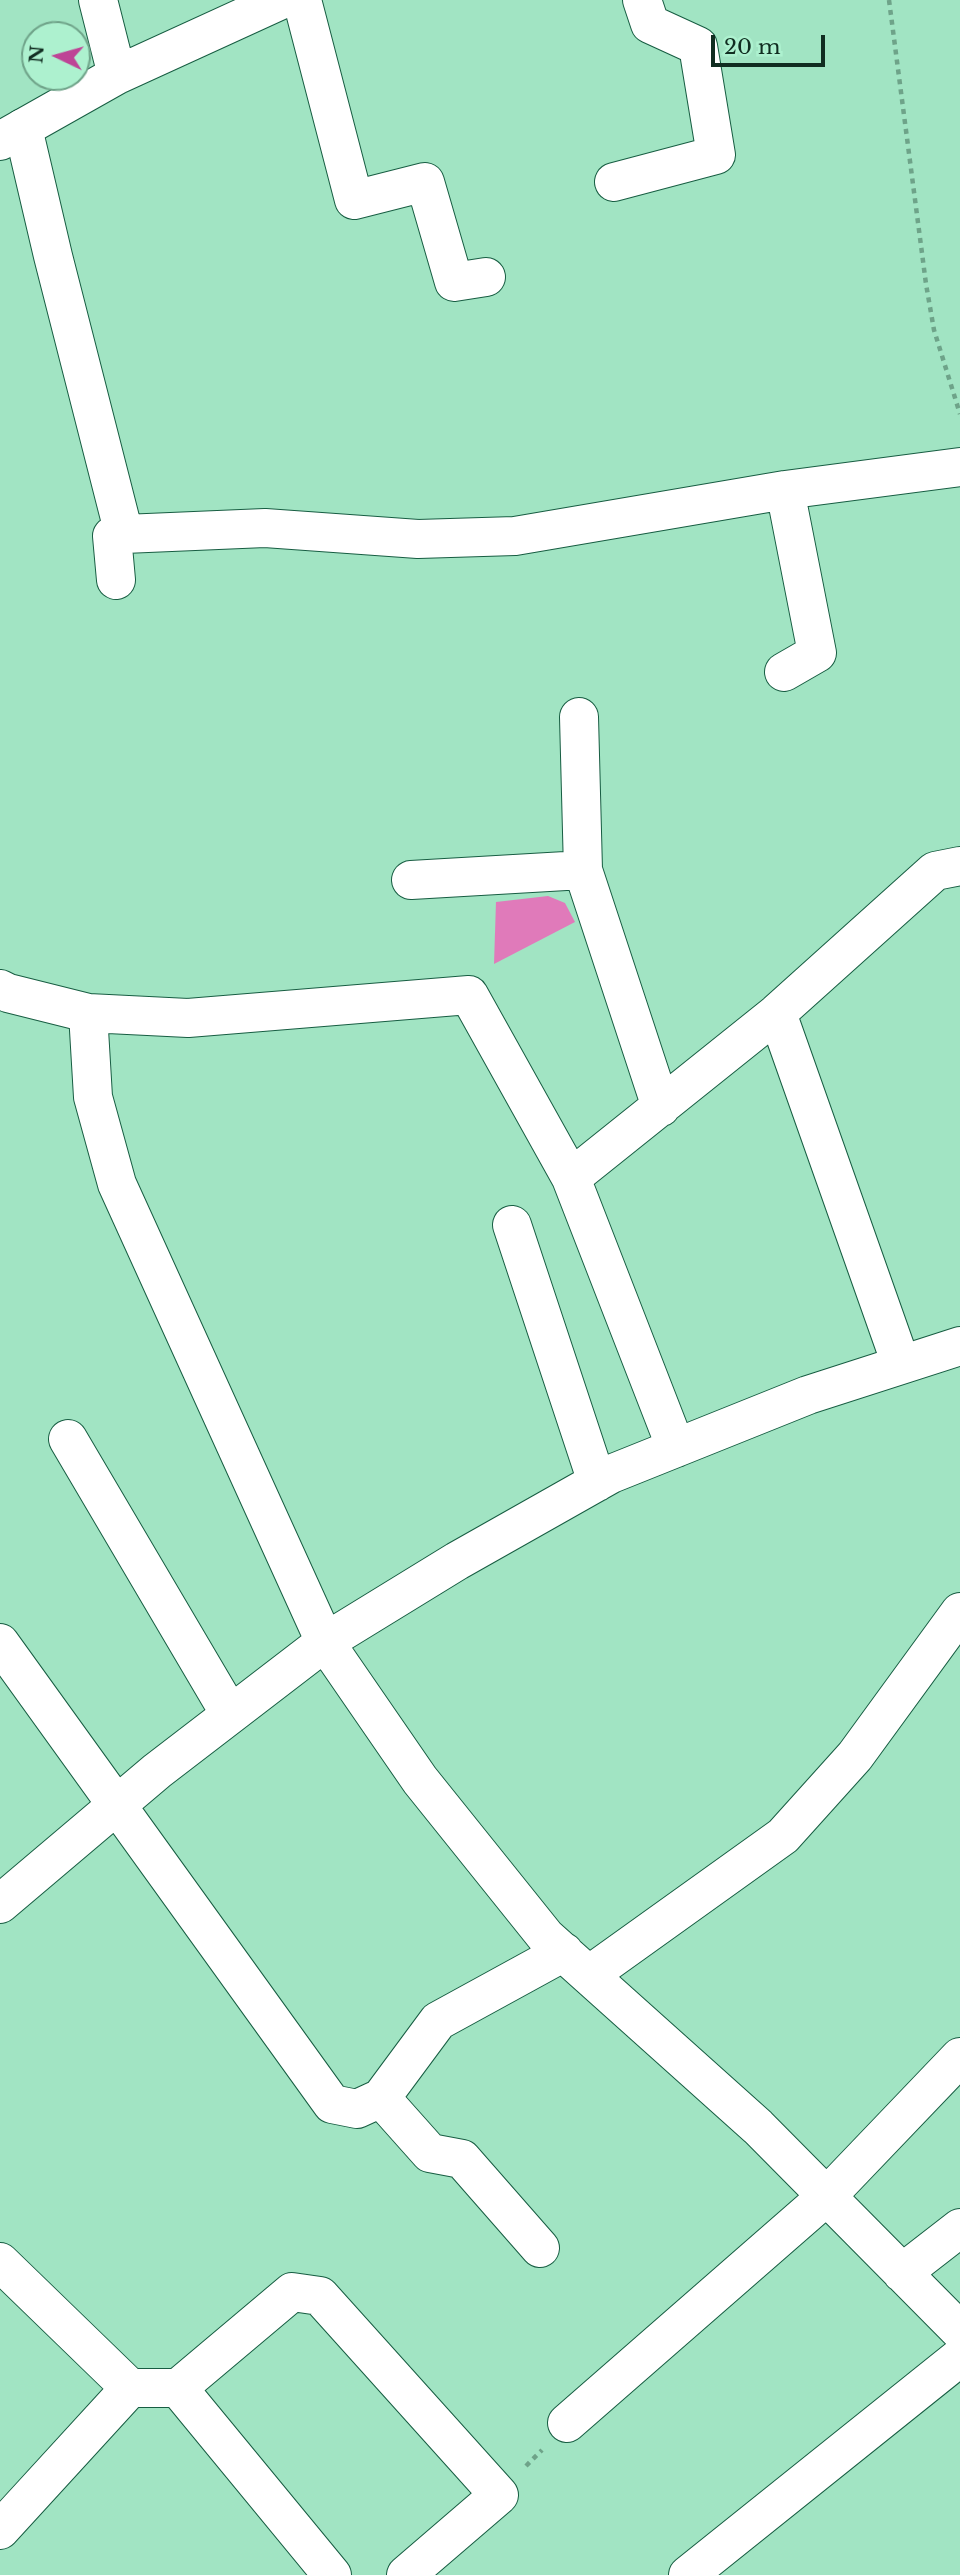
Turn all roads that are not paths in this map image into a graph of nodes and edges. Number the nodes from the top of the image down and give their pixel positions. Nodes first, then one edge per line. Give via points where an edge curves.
1 (98, 0) edge
2 (281, 0) edge
3 (302, 0) edge
4 (642, 0) edge
5 (117, 75) junction
6 (11, 134) edge
7 (614, 182) dead end
8 (486, 276) dead end
9 (960, 467) edge
10 (785, 490) junction
11 (124, 534) junction
12 (116, 580) dead end
13 (784, 672) dead end
14 (579, 717) dead end
15 (960, 866) edge
16 (583, 870) junction
17 (411, 880) dead end
18 (0, 989) edge
19 (88, 1013) junction
20 (777, 1013) junction
21 (661, 1107) junction
22 (571, 1178) junction
23 (512, 1225) dead end
24 (960, 1346) edge
25 (901, 1364) junction
26 (68, 1439) dead end
27 (676, 1448) junction
28 (597, 1482) junction
29 (960, 1612) edge
30 (325, 1642) junction
31 (0, 1643) edge
32 (230, 1714) junction
33 (117, 1805) junction
34 (0, 1904) edge
35 (576, 1964) junction
36 (960, 2057) edge
37 (381, 2098) junction
38 (827, 2196) junction
39 (960, 2228) edge
40 (540, 2248) dead end
41 (0, 2262) edge
42 (902, 2273) junction
43 (960, 2331) edge
44 (960, 2357) edge
45 (130, 2388) junction
46 (178, 2388) junction
47 (567, 2423) road end
48 (0, 2530) edge
49 (332, 2575) edge
50 (406, 2575) edge
51 (688, 2575) edge

1 - 5 street
2 - 5 street
3 - 8 street via 354,200 425,182 454,282
4 - 7 street via 650,24 698,46 716,155
5 - 6 street
6 - 11 street via 52,256
9 - 10 street
10 - 11 street via 515,536 418,539 265,528
10 - 13 street via 817,653
11 - 12 street via 112,536
14 - 16 street
15 - 20 street via 935,871
16 - 17 street
16 - 21 street
18 - 19 street
19 - 22 street via 188,1018 469,995
19 - 30 street via 93,1097 117,1184
20 - 21 street
20 - 25 street
21 - 22 street
22 - 27 street
23 - 28 street
24 - 25 street
25 - 27 street
26 - 32 street
27 - 28 street
28 - 30 street
29 - 35 street via 855,1756 783,1836
30 - 32 street
30 - 35 street via 420,1780 546,1937
31 - 33 street
32 - 33 street
33 - 34 street
33 - 37 street via 332,2104 357,2109
35 - 37 street via 438,2021
35 - 38 street via 758,2127
36 - 38 street
37 - 40 street via 430,2152 462,2159
38 - 42 street
38 - 47 street
39 - 42 street
41 - 45 street
42 - 43 street
44 - 51 street
45 - 46 street
45 - 48 street
46 - 49 street
46 - 50 street via 292,2292 320,2296 499,2495

